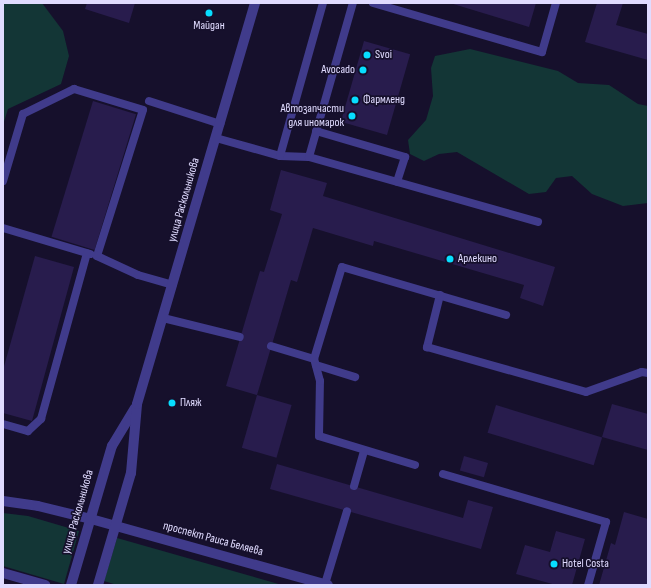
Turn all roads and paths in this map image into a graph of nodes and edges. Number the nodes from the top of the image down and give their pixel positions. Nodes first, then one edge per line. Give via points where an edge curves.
1 (255, 3) edge
2 (323, 3) edge
3 (353, 3) edge
4 (373, 3) edge
5 (556, 3) edge
6 (150, 102) dead end
7 (220, 124) junction
8 (316, 131) junction
9 (216, 138) junction
10 (280, 156) junction
11 (309, 157) junction
12 (3, 181) edge
13 (397, 182) junction
14 (538, 222) dead end
15 (3, 228) edge
16 (87, 253) junction
17 (97, 256) junction
18 (173, 285) junction
19 (440, 296) junction
20 (506, 315) dead end
21 (163, 318) junction
22 (240, 337) dead end
23 (271, 346) dead end
24 (315, 362) junction
25 (648, 373) edge
26 (355, 377) dead end
27 (137, 404) junction
28 (3, 424) edge
29 (364, 450) junction
30 (415, 465) dead end
31 (443, 474) dead end
32 (354, 486) dead end
33 (3, 501) edge
34 (346, 511) dead end
35 (91, 519) junction
36 (115, 526) junction
37 (3, 573) edge
38 (45, 585) edge
39 (70, 585) edge
40 (98, 585) edge
41 (326, 585) edge
42 (588, 585) edge

1 - 7 street, улица Раскольникова
2 - 10 lane
3 - 8 lane
4 - 5 lane via 542,52
6 - 7 lane
7 - 9 street, улица Раскольникова
8 - 11 lane
8 - 13 lane via 405,157
9 - 10 lane
9 - 18 street, улица Раскольникова
10 - 11 lane
11 - 13 lane
12 - 17 lane via 23,114 74,89 143,110
13 - 14 lane
15 - 16 lane
16 - 17 lane
16 - 28 lane via 41,419 28,431
17 - 18 lane via 138,275
18 - 21 street, улица Раскольникова
19 - 20 lane
19 - 24 lane via 342,267
19 - 25 lane via 427,347 586,392 642,372
21 - 22 lane
21 - 27 street, улица Раскольникова
23 - 24 lane
24 - 26 lane
24 - 29 lane via 320,381 319,436
27 - 35 street, улица Раскольникова via 112,446
27 - 36 street, улица Раскольникова via 131,473
29 - 30 lane
29 - 32 lane
31 - 42 lane via 606,522
33 - 35 street, проспект Раиса Беляева via 38,506
34 - 41 lane
35 - 36 street, проспект Раиса Беляева
35 - 39 street, улица Раскольникова
36 - 40 street, улица Раскольникова
36 - 41 street, проспект Раиса Беляева
37 - 38 street

